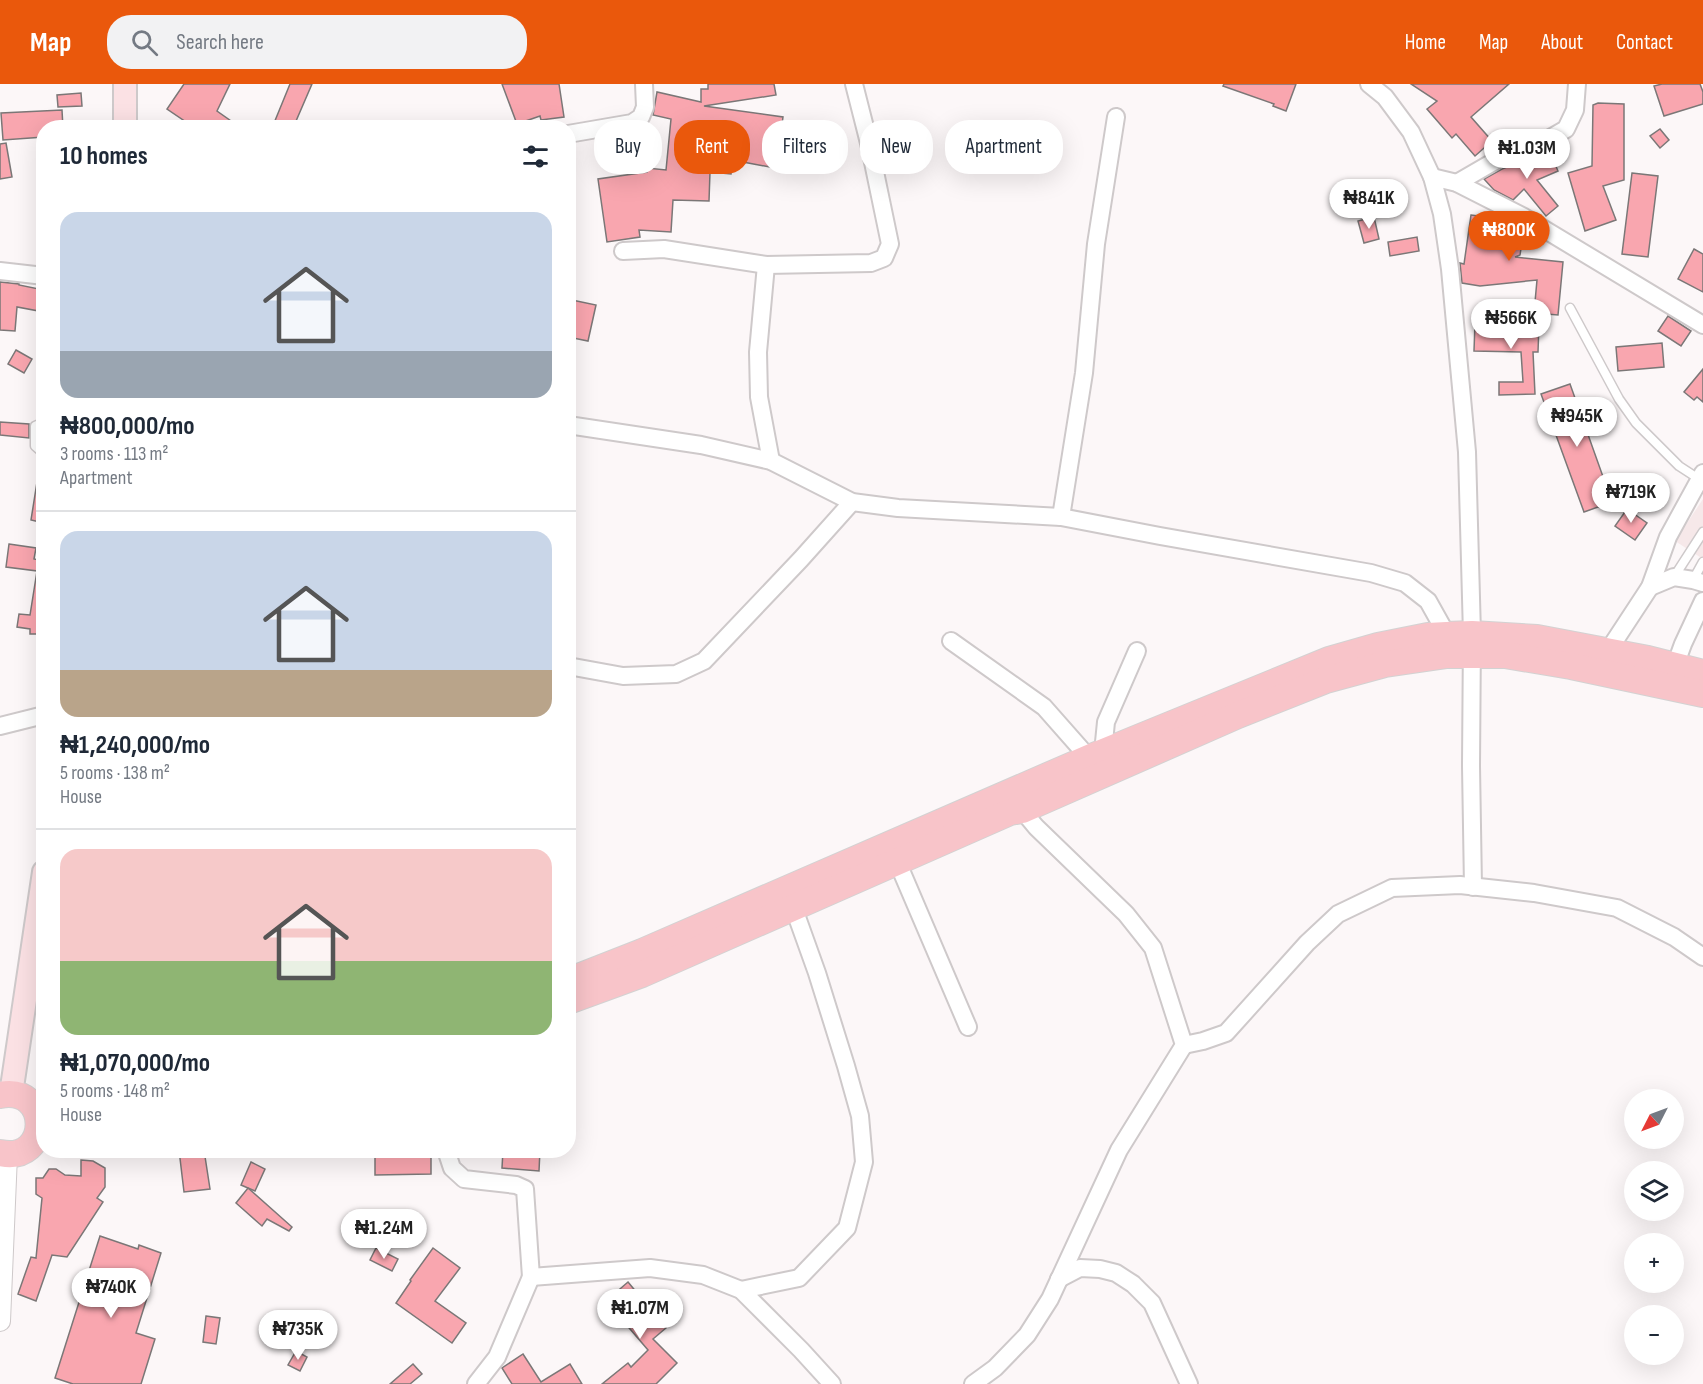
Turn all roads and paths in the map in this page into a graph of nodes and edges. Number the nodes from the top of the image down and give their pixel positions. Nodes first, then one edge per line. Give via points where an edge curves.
1 (125, 84) edge
2 (644, 84) edge
3 (854, 84) edge
4 (1369, 84) edge
5 (1577, 84) edge
6 (1388, 91) edge
7 (1116, 117) dead end
8 (125, 120) edge
9 (576, 133) edge
10 (1432, 177) junction
11 (1457, 183) junction
12 (623, 251) dead end
13 (766, 265) junction
14 (0, 271) edge
15 (36, 275) edge
16 (1570, 308) dead end
17 (1703, 325) edge
18 (36, 426) edge
19 (576, 426) edge
20 (36, 447) edge
21 (771, 461) junction
22 (1701, 476) edge
23 (852, 502) junction
24 (1060, 517) junction
25 (1703, 532) edge
26 (1703, 562) edge
27 (1674, 577) junction
28 (1698, 581) edge
29 (1650, 587) junction
30 (1703, 601) edge
31 (951, 641) dead end
32 (1463, 641) junction
33 (1137, 651) dead end
34 (1608, 651) junction
35 (1676, 666) junction
36 (576, 667) edge
37 (1703, 673) edge
38 (1703, 694) edge
39 (36, 717) edge
40 (0, 726) edge
41 (1096, 755) junction
42 (1022, 810) junction
43 (897, 861) junction
44 (1473, 886) junction
45 (793, 906) junction
46 (36, 947) edge
47 (1703, 957) edge
48 (576, 978) edge
49 (576, 997) edge
50 (969, 1027) dead end
51 (1184, 1045) junction
52 (20, 1098) edge
53 (36, 1112) edge
54 (36, 1139) edge
55 (4, 1154) edge
56 (449, 1158) edge
57 (531, 1277) junction
58 (1059, 1279) junction
59 (741, 1290) junction
60 (0, 1322) edge
61 (476, 1384) edge
62 (832, 1384) edge
63 (973, 1384) edge
64 (1189, 1384) edge

1 - 8 main road
2 - 9 street via 645,107 641,117 632,123
3 - 13 street via 890,244 884,258 871,262
4 - 6 street
5 - 11 street via 1575,110 1566,129 1547,140 1526,143
6 - 10 street
7 - 24 street via 1096,244 1084,373
10 - 11 street
10 - 32 street via 1450,269 1467,452
11 - 17 street via 1524,217
12 - 13 street via 664,249
13 - 21 street via 758,352 759,397
14 - 15 street
16 - 22 lane via 1636,423 1679,466
18 - 20 lane
19 - 21 street via 701,445
21 - 23 street
22 - 29 street via 1668,537
23 - 24 street
23 - 36 street via 704,661 676,674 623,676
24 - 32 street via 1394,580 1428,601
25 - 27 lane
26 - 28 lane
27 - 28 street
27 - 29 street
29 - 34 street
30 - 35 street
31 - 41 street via 1044,707
32 - 34 main road via 1537,638
32 - 38 main road via 1505,655
32 - 41 main road via 1428,636 1329,660
32 - 42 main road via 1447,655 1385,664 1326,680
32 - 44 street
33 - 41 street
34 - 35 main road
35 - 37 main road
39 - 40 street
41 - 48 main road
42 - 43 main road
42 - 51 street via 1125,914 1153,948
43 - 45 main road
43 - 50 street
44 - 47 street via 1534,892 1617,908 1674,937
44 - 51 street via 1392,888 1338,914 1226,1033
45 - 49 main road via 642,974
45 - 59 street via 849,1076 860,1116 864,1162 847,1228 799,1278
46 - 52 main road
51 - 58 street via 1119,1150
52 - 53 main road
54 - 55 main road via 18,1154
55 - 60 street
56 - 57 street via 452,1168 464,1179 525,1189
57 - 59 street via 650,1268 703,1275
57 - 61 street via 497,1357
58 - 63 street via 1027,1335
58 - 64 street via 1080,1268 1100,1269 1133,1284 1152,1303
59 - 62 street

